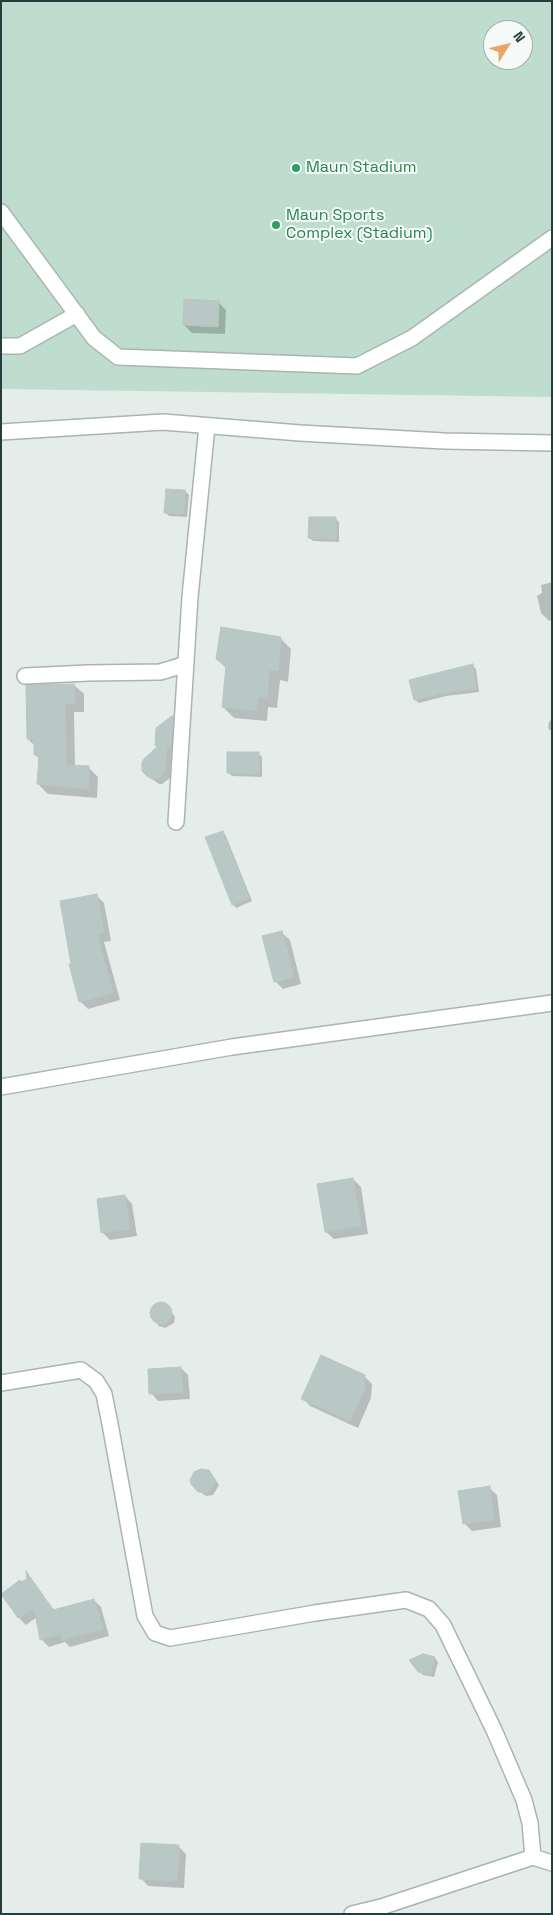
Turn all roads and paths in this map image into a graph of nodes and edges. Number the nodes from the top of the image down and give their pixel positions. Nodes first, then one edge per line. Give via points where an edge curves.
1 (1, 212) edge
2 (552, 238) edge
3 (77, 314) junction
4 (1, 346) edge
5 (207, 426) junction
6 (1, 432) edge
7 (552, 443) edge
8 (186, 663) junction
9 (25, 676) dead end
10 (176, 822) dead end
11 (552, 1003) edge
12 (1, 1087) edge
13 (1, 1383) edge
14 (533, 1857) junction
15 (552, 1863) edge
16 (352, 1914) edge

1 - 3 street
2 - 3 street via 412,338 357,366 118,357 94,338
3 - 4 street via 20,346
5 - 6 street via 163,422
5 - 7 street via 444,441
5 - 8 street
8 - 9 street via 160,672
8 - 10 street
11 - 12 street via 232,1047
13 - 14 street via 81,1370 96,1381 104,1394 145,1616 155,1634 170,1638 406,1600 429,1608 444,1625 524,1800
14 - 15 street
14 - 16 street

